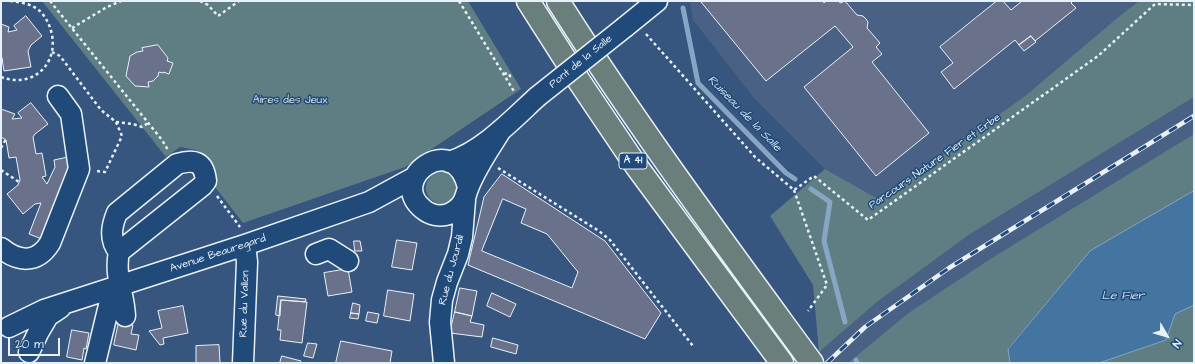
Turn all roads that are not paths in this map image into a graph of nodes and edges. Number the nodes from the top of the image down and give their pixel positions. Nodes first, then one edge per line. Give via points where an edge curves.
1 (528, 1) edge
2 (558, 1) edge
3 (657, 1) edge
4 (639, 18) edge
5 (58, 96) dead end
6 (531, 103) joint
7 (501, 130) junction
8 (449, 162) junction
9 (415, 177) junction
10 (466, 194) junction
11 (369, 202) junction
12 (419, 205) junction
13 (317, 220) junction
14 (245, 245) junction
15 (1, 248) edge
16 (119, 252) junction
17 (348, 261) dead end
18 (117, 288) junction
19 (67, 304) junction
20 (125, 316) dead end
21 (5, 327) edge
22 (28, 358) edge
23 (95, 363) edge
24 (243, 363) edge
25 (444, 363) edge
26 (782, 363) edge
27 (812, 363) edge

1 - 26 highway, A 41 via 637,167
2 - 27 highway, A 41 via 645,134
3 - 4 street
4 - 6 street, Pont de la Salle, bridge
5 - 15 street via 71,114 79,169 46,250 26,259 13,256
6 - 7 street, Rue du Jourdil
7 - 8 street, Rue du Jourdil via 462,158
7 - 10 street, Rue du Jourdil
8 - 9 street via 439,160 429,163
8 - 10 street via 459,168 465,177
9 - 11 street, Avenue Beauregard
9 - 12 street via 413,192
10 - 12 street via 460,207 448,215 430,214
10 - 25 street, Rue du Jourdil via 462,237 442,300 440,322
11 - 12 street, Avenue Beauregard
11 - 13 street, Avenue Beauregard
13 - 14 street, Avenue Beauregard
13 - 17 street via 321,252 329,249
14 - 18 street, Avenue Beauregard
14 - 24 street, Rue du Vallon via 247,262
16 - 16 street via 206,181 202,167 195,161 177,164 117,213 111,234 113,245
16 - 18 street via 116,264
18 - 19 street, Avenue Beauregard
18 - 20 street via 124,304
18 - 23 street
19 - 21 street, Avenue Beauregard via 44,310
19 - 22 street, Avenue Beauregard via 48,316
21 - 22 street via 20,335 26,343

